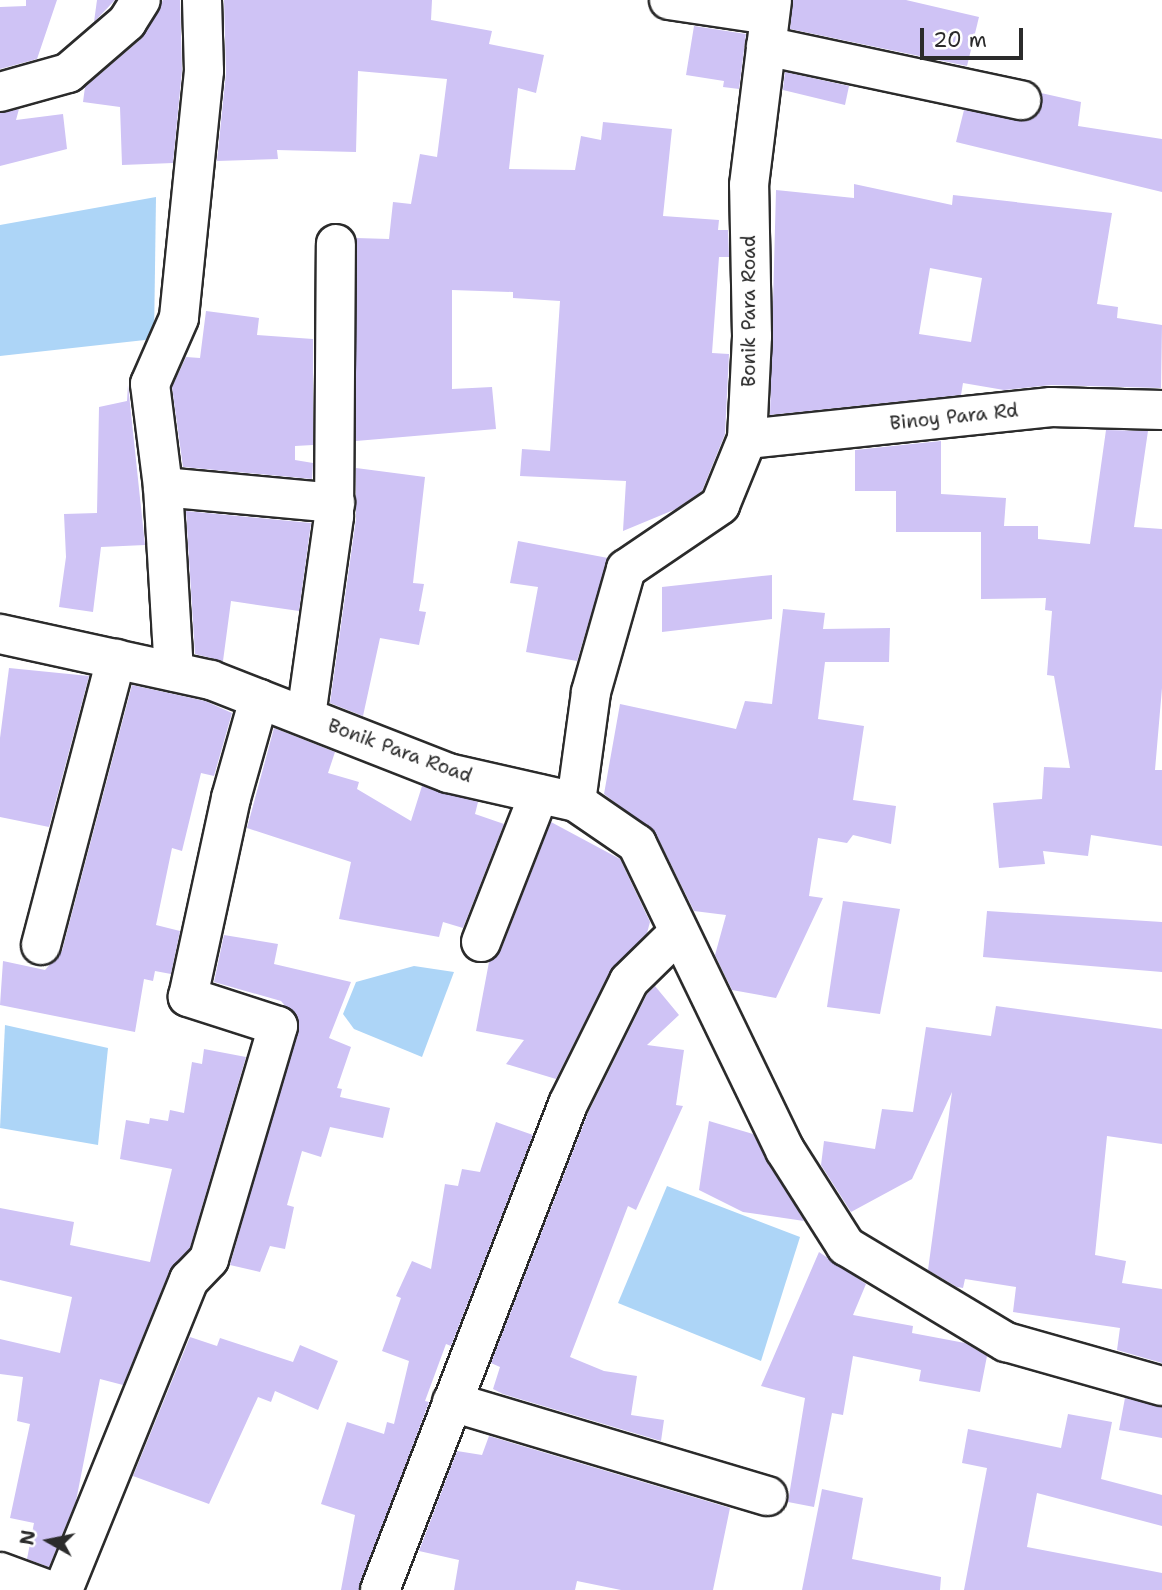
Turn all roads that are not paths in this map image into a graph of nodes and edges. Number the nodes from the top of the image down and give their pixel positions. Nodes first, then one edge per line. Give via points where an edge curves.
1 (141, 0) edge
2 (202, 0) edge
3 (669, 0) edge
4 (769, 20) edge
5 (0, 92) edge
6 (1021, 100) dead end
7 (336, 244) dead end
8 (1162, 410) edge
9 (747, 439) junction
10 (163, 487) junction
11 (335, 503) junction
12 (0, 634) edge
13 (116, 659) junction
14 (174, 672) junction
15 (259, 699) junction
16 (306, 716) junction
17 (558, 798) junction
18 (680, 932) junction
19 (481, 942) dead end
20 (40, 945) dead end
21 (1162, 1386) edge
22 (452, 1402) junction
23 (767, 1496) dead end
24 (0, 1572) edge
25 (49, 1590) edge
26 (62, 1590) edge
27 (380, 1590) edge

1 - 5 street via 127,22 68,73
2 - 10 street via 204,71 179,318 150,384
3 - 4 street
4 - 6 street
4 - 9 street, Bonik Para Road via 749,185 752,336
7 - 11 street
8 - 9 street, Binoy Para Rd via 1051,407
9 - 17 street, Bonik Para Road via 720,505 626,569
10 - 11 street
10 - 14 street
11 - 16 street
12 - 13 street, Bonik Para Road
13 - 14 street, Bonik Para Road
13 - 20 street
14 - 15 street, Bonik Para Road
15 - 16 street, Bonik Para Road
15 - 26 street via 231,797 188,997 278,1026 209,1259 189,1280
16 - 17 street, Bonik Para Road via 448,772
17 - 18 street via 637,844
17 - 19 street
18 - 21 street via 785,1150 846,1246 1006,1342
18 - 22 street via 629,981 568,1104
22 - 23 street
22 - 27 street
24 - 25 street

